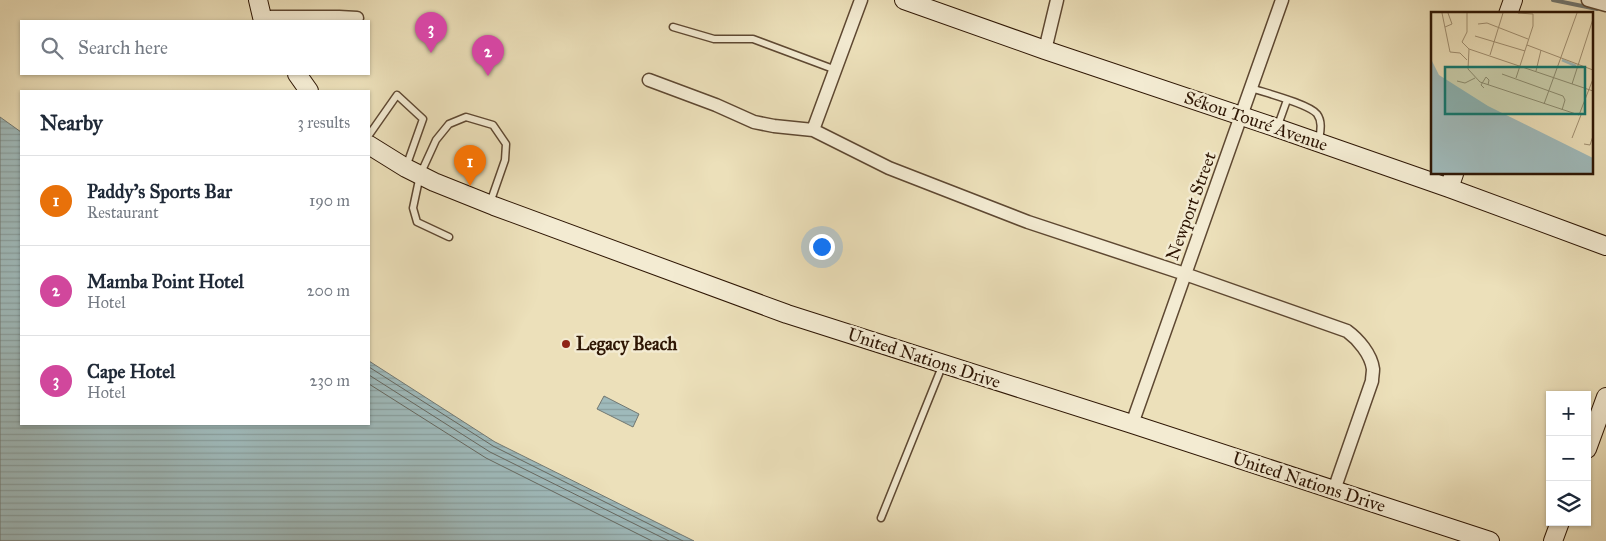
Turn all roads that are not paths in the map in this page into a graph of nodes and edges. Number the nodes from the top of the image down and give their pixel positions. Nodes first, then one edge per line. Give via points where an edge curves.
1 (258, 0) edge
2 (861, 0) edge
3 (904, 0) edge
4 (1057, 0) edge
5 (1282, 0) edge
6 (1513, 0) edge
7 (1588, 0) edge
8 (1606, 5) edge
9 (1509, 12) edge
10 (357, 18) dead end
11 (264, 19) edge
12 (673, 27) dead end
13 (1045, 50) junction
14 (836, 70) junction
15 (298, 75) edge
16 (649, 80) dead end
17 (1252, 88) junction
18 (308, 90) edge
19 (1287, 100) junction
20 (1242, 115) junction
21 (1277, 128) junction
22 (813, 130) junction
23 (370, 134) edge
24 (1319, 142) junction
25 (370, 146) edge
26 (413, 172) junction
27 (1431, 175) edge
28 (1432, 175) edge
29 (1452, 181) edge
30 (490, 204) junction
31 (449, 237) dead end
32 (1606, 246) edge
33 (1185, 274) junction
34 (943, 364) junction
35 (1606, 398) edge
36 (1132, 424) junction
37 (1591, 438) edge
38 (1334, 490) junction
39 (881, 518) dead end
40 (1559, 526) edge
41 (1490, 541) edge
42 (1554, 541) edge

1 - 11 street
2 - 14 street
3 - 13 street, Sékou Touré Avenue
4 - 13 street
5 - 17 street, Newport Street
6 - 9 street
7 - 8 street
10 - 11 street
12 - 14 lane via 714,39 753,39
13 - 20 street, Sékou Touré Avenue
14 - 22 street
15 - 18 street
16 - 22 street via 754,122
17 - 19 lane
17 - 20 street, Newport Street
19 - 21 lane
19 - 24 lane via 1310,108 1319,116
20 - 21 street, Sékou Touré Avenue
20 - 33 street, Newport Street
21 - 24 street, Sékou Touré Avenue
22 - 33 street via 888,168 1028,222
23 - 26 lane via 397,95 423,119
24 - 27 street, Sékou Touré Avenue
25 - 26 street, United Nations Drive
26 - 30 street, United Nations Drive
26 - 30 lane via 449,124 466,117 493,125 506,144 505,160
26 - 31 lane via 413,208 417,222
28 - 29 street, Sékou Touré Avenue
29 - 32 street, Sékou Touré Avenue
30 - 34 street, United Nations Drive via 787,314
33 - 36 street, Newport Street
33 - 38 street via 1347,331 1357,339 1373,368 1372,381
34 - 36 street, United Nations Drive
34 - 39 lane
35 - 37 street
36 - 38 street, United Nations Drive
38 - 41 street, United Nations Drive
40 - 42 street

